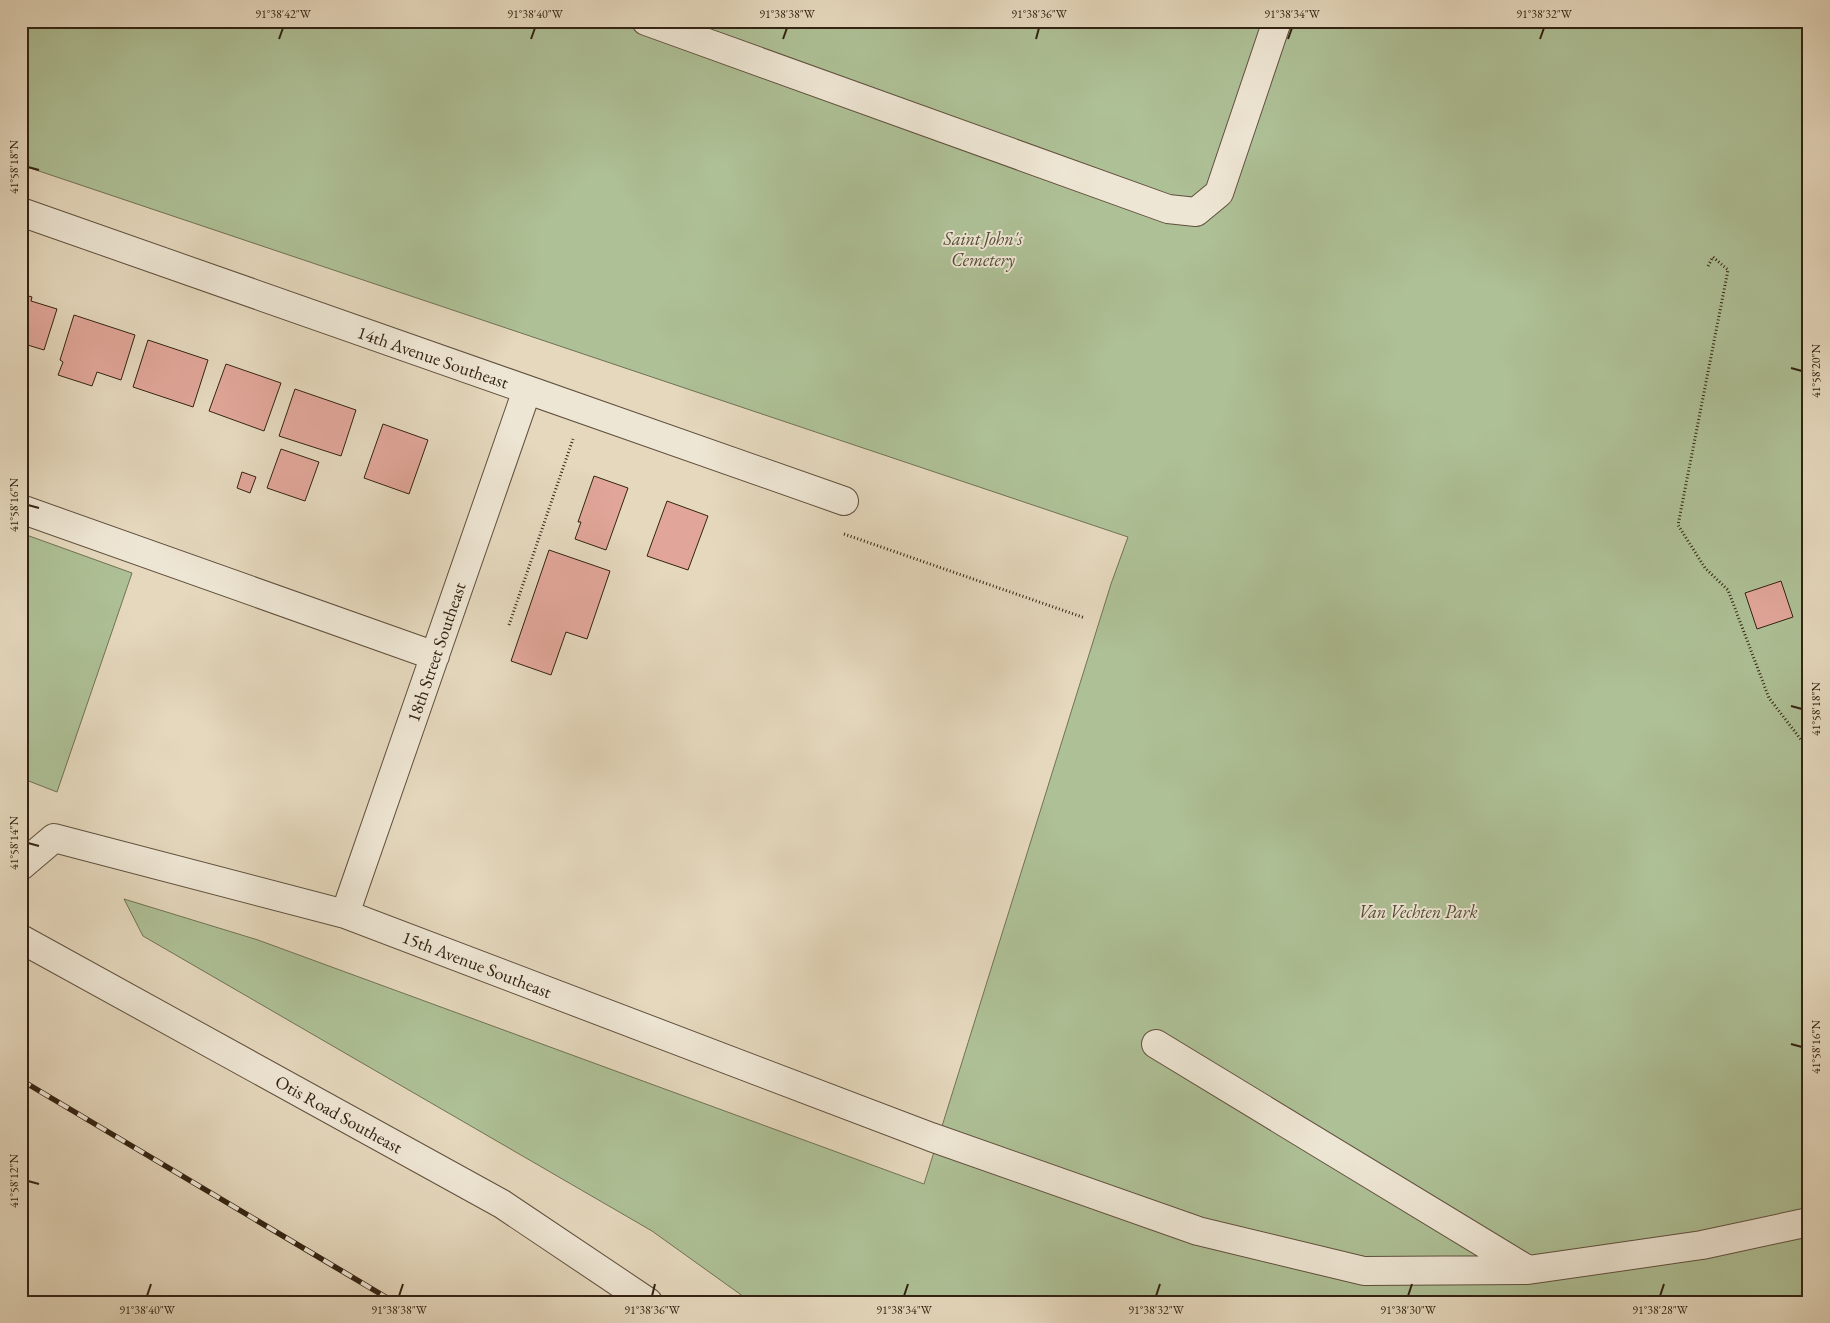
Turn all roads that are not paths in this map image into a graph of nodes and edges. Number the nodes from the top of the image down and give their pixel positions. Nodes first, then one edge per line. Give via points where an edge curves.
1 (646, 21) edge
2 (1277, 21) edge
3 (21, 212) edge
4 (527, 390) junction
5 (844, 501) dead end
6 (21, 509) edge
7 (435, 656) junction
8 (21, 866) edge
9 (345, 914) junction
10 (21, 939) edge
11 (1156, 1044) dead end
12 (1809, 1222) edge
13 (1528, 1270) junction
14 (648, 1302) edge

1 - 2 street via 1168,209 1196,212 1219,193
3 - 4 street, 14th Avenue Southeast
4 - 5 street, 14th Avenue Southeast
4 - 7 street, 18th Street Southeast
6 - 7 street
7 - 9 street, 18th Street Southeast
8 - 9 street, 15th Avenue Southeast via 54,838
9 - 13 street, 15th Avenue Southeast via 930,1137 1198,1231 1364,1271
10 - 14 street, Otis Road Southeast via 502,1204
11 - 13 street
12 - 13 street, 15th Avenue Southeast via 1702,1246

